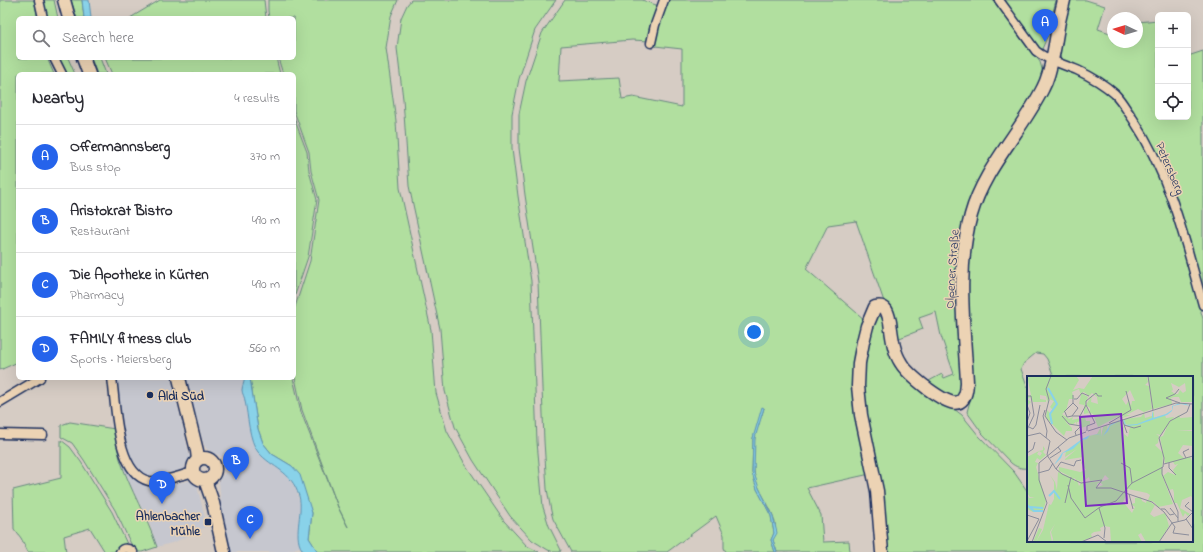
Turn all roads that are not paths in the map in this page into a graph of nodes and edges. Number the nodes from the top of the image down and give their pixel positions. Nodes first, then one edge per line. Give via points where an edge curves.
1 (39, 0) edge
2 (64, 0) edge
3 (664, 0) edge
4 (999, 0) edge
5 (1064, 0) edge
6 (43, 16) edge
7 (68, 16) edge
8 (651, 44) dead end
9 (55, 60) edge
10 (83, 60) edge
11 (1052, 60) junction
12 (61, 72) edge
13 (88, 72) edge
14 (1203, 305) edge
15 (37, 380) edge
16 (112, 380) edge
17 (179, 380) edge
18 (0, 402) edge
19 (0, 434) edge
20 (44, 435) dead end
21 (198, 460) junction
22 (194, 472) junction
23 (205, 480) junction
24 (120, 552) edge
25 (133, 552) edge
26 (224, 552) edge
27 (882, 552) edge

1 - 6 street
2 - 7 street
3 - 8 street
4 - 11 street, Petersberg via 1036,51
5 - 11 street, Olpener Straße
9 - 12 street
10 - 13 street
11 - 14 street, Petersberg via 1098,81 1116,95 1139,128 1166,182
11 - 27 street, Olpener Straße via 1043,88 986,178 971,214 966,240 962,303 967,390 963,400 959,403 950,403 907,371 897,356 886,310 880,306 872,311 859,363 858,386 861,415 877,491
15 - 18 street
16 - 22 street via 117,425 127,460 134,472 140,478 155,481
17 - 21 street
19 - 20 street
21 - 22 street
21 - 23 street via 209,460 214,466 213,475
22 - 23 street via 197,477
23 - 26 street
24 - 25 street via 125,548

